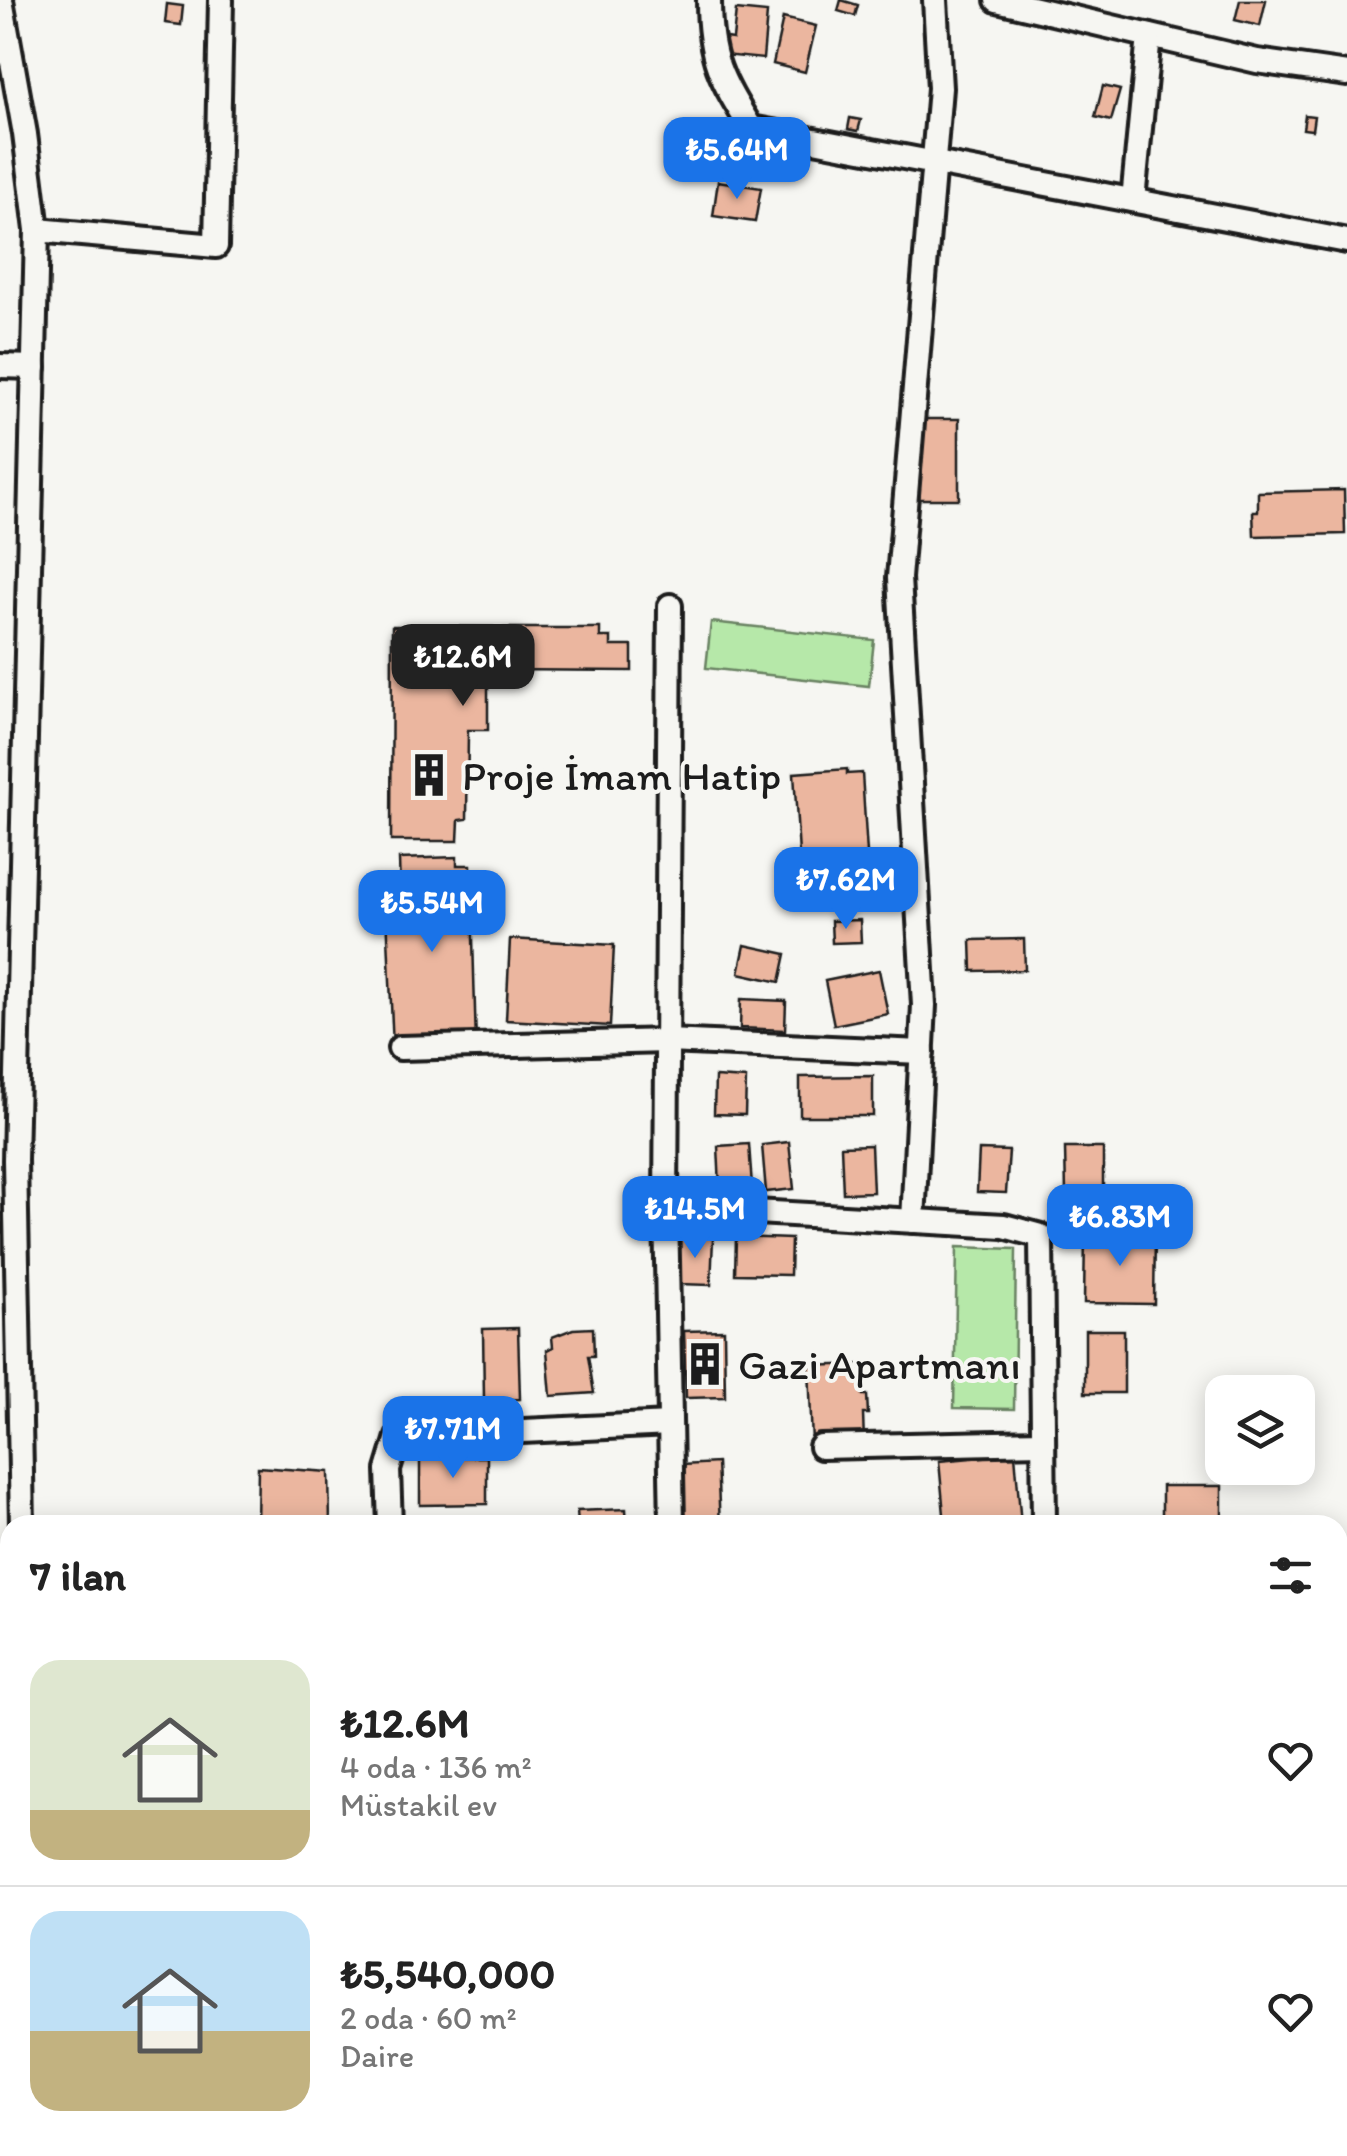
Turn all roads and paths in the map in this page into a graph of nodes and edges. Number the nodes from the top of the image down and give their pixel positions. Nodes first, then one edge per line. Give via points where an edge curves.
1 (1, 0) edge
2 (221, 0) edge
3 (709, 0) edge
4 (936, 0) edge
5 (997, 0) edge
6 (1149, 36) junction
7 (1347, 74) edge
8 (931, 162) junction
9 (1134, 200) junction
10 (38, 230) junction
11 (1347, 241) edge
12 (0, 366) edge
13 (34, 367) junction
14 (670, 606) dead end
15 (668, 1040) junction
16 (400, 1048) dead end
17 (922, 1052) junction
18 (9, 1056) edge
19 (666, 1207) junction
20 (913, 1221) junction
21 (8, 1274) edge
22 (670, 1424) junction
23 (1044, 1442) junction
24 (820, 1447) dead end
25 (21, 1515) edge
26 (390, 1515) edge
27 (672, 1515) edge
28 (1044, 1515) edge

1 - 10 street
2 - 10 street via 216,246
3 - 8 street via 718,73 750,128
4 - 8 street via 940,88
5 - 6 street
6 - 7 street via 1257,62
6 - 9 street
8 - 9 street
8 - 17 street via 900,578
9 - 11 street
10 - 13 street
12 - 13 street
13 - 18 street
14 - 15 street
15 - 16 street
15 - 17 street
15 - 19 street
17 - 20 street
18 - 21 street
19 - 20 street
19 - 22 street
20 - 23 street via 1004,1226 1041,1236
21 - 25 street
22 - 26 street via 398,1437 388,1470
22 - 27 street
23 - 24 street
23 - 28 street

